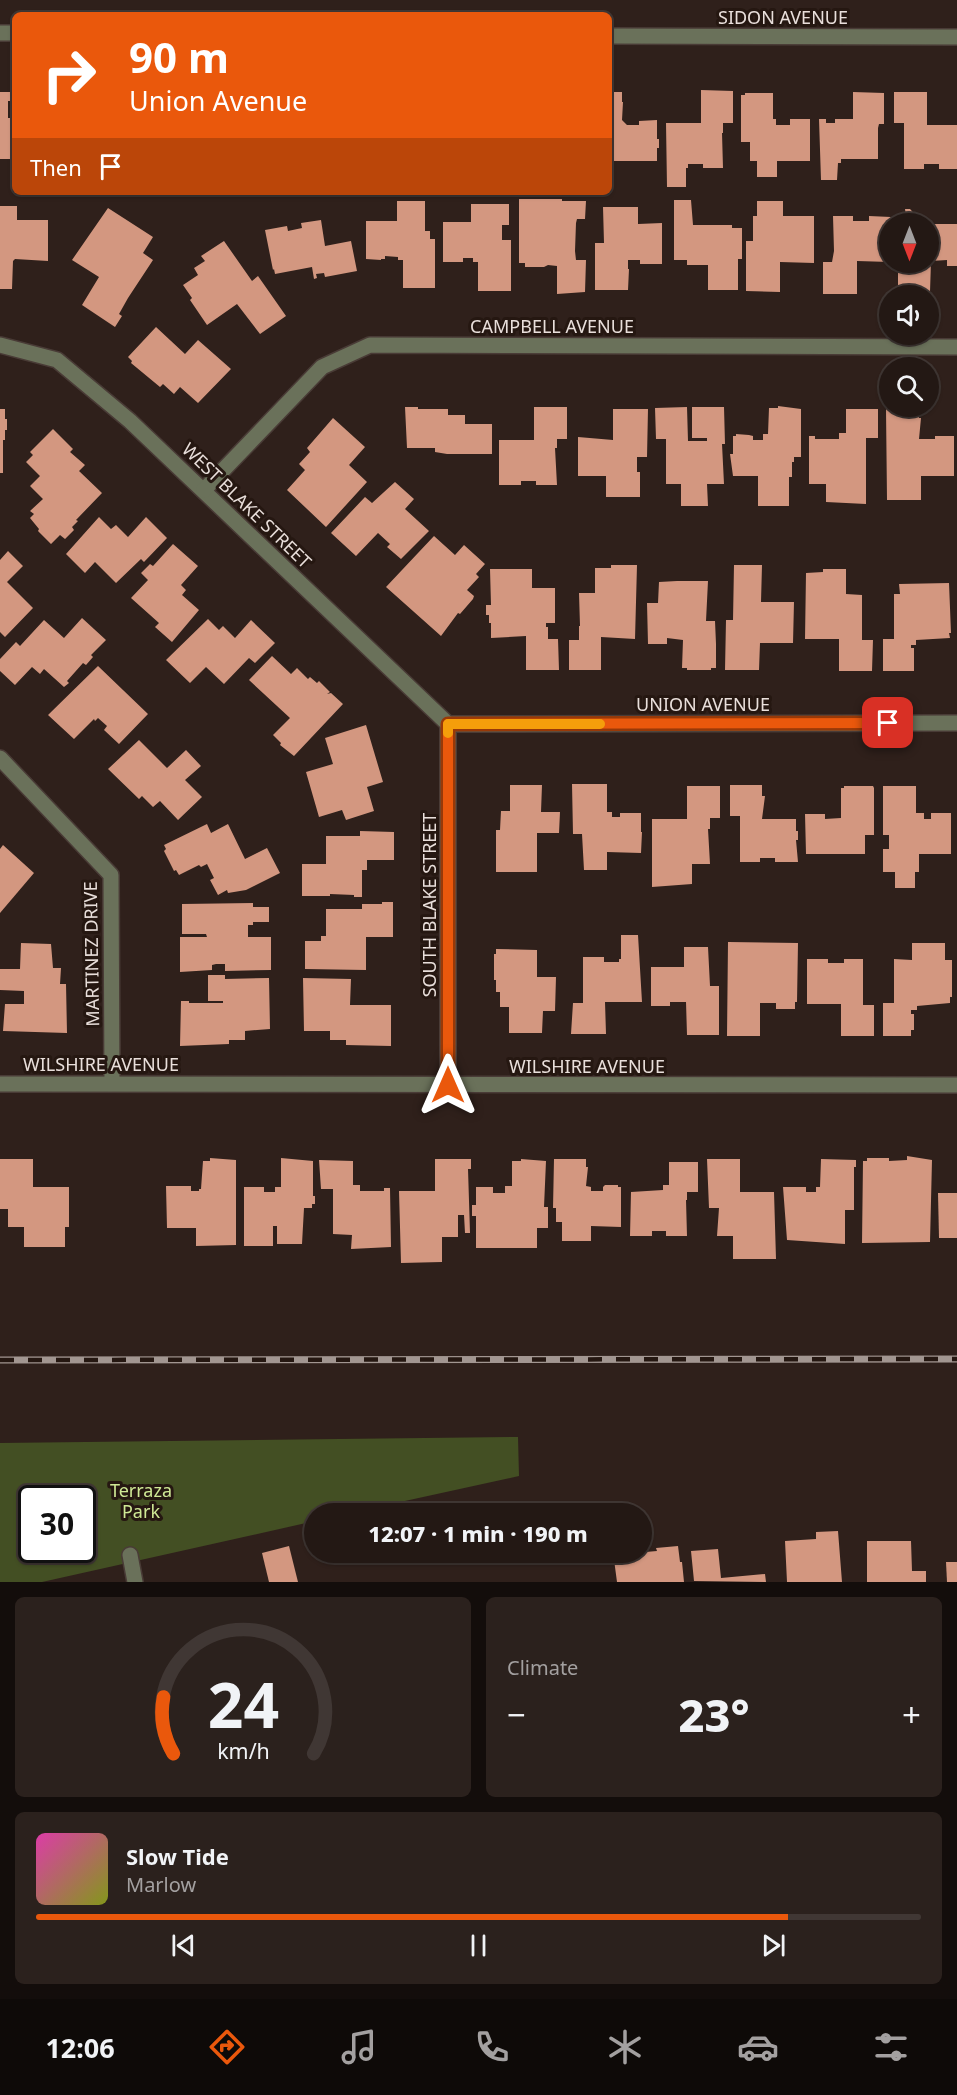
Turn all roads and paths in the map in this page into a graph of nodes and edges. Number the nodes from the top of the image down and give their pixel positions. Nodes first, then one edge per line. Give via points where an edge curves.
1 (612, 36) edge
2 (957, 37) edge
3 (0, 345) edge
4 (957, 347) edge
5 (204, 490) junction
6 (957, 723) edge
7 (448, 724) junction
8 (0, 758) edge
9 (112, 1083) junction
10 (0, 1084) edge
11 (448, 1085) junction
12 (957, 1086) edge
13 (130, 1555) dead end
14 (135, 1582) edge

1 - 2 street, SIDON AVENUE
3 - 5 street, WEST BLAKE STREET via 57,360
4 - 5 street, CAMPBELL AVENUE via 370,345 322,367
5 - 7 street, WEST BLAKE STREET
6 - 7 street, UNION AVENUE
7 - 11 street, SOUTH BLAKE STREET
8 - 9 street, MARTINEZ DRIVE via 111,875
9 - 10 street, WILSHIRE AVENUE
9 - 11 street, WILSHIRE AVENUE
11 - 12 street, WILSHIRE AVENUE
13 - 14 street

